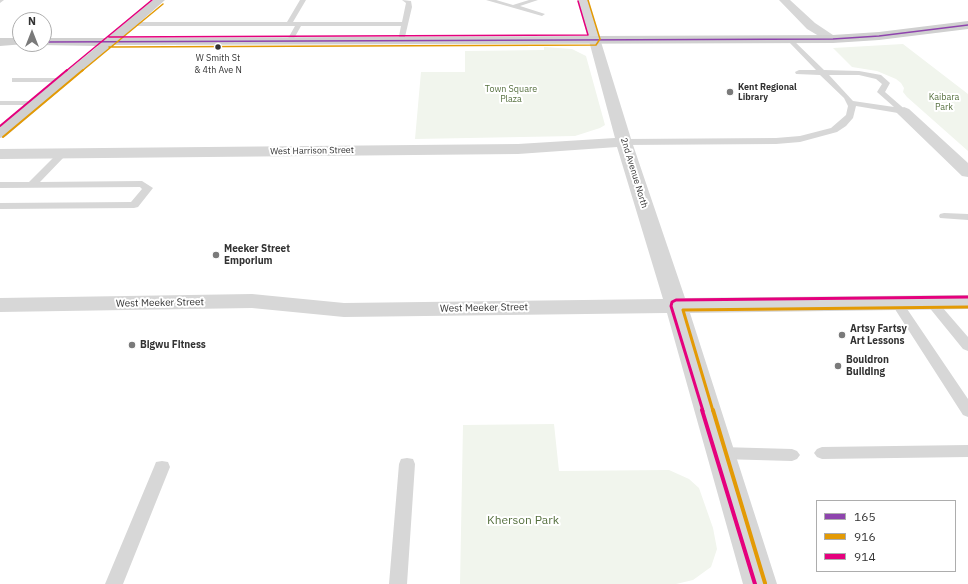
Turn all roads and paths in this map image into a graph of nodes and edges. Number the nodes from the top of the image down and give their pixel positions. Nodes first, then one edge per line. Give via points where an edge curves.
1 (160, 0) edge
2 (303, 0) edge
3 (405, 0) edge
4 (489, 0) edge
5 (535, 0) edge
6 (583, 0) edge
7 (784, 0) edge
8 (515, 6) junction
9 (542, 14) dead end
10 (132, 24) junction
11 (289, 24) junction
12 (300, 24) junction
13 (405, 24) junction
14 (968, 24) edge
15 (833, 39) junction
16 (595, 40) junction
17 (790, 40) junction
18 (401, 41) junction
19 (0, 42) edge
20 (12, 42) edge
21 (52, 42) edge
22 (109, 42) junction
23 (289, 42) junction
24 (799, 72) dead end
25 (822, 72) junction
26 (15, 80) dead end
27 (63, 80) junction
28 (0, 103) edge
29 (37, 103) junction
30 (850, 103) junction
31 (904, 112) junction
32 (0, 133) edge
33 (624, 142) junction
34 (0, 154) edge
35 (62, 154) junction
36 (968, 172) edge
37 (32, 184) junction
38 (0, 185) edge
39 (0, 206) edge
40 (944, 216) dead end
41 (968, 217) edge
42 (968, 302) edge
43 (897, 303) junction
44 (932, 303) junction
45 (0, 305) edge
46 (676, 305) junction
47 (968, 346) edge
48 (968, 411) edge
49 (968, 451) edge
50 (822, 453) dead end
51 (721, 454) junction
52 (792, 454) dead end
53 (406, 464) dead end
54 (162, 467) dead end
55 (114, 584) edge
56 (398, 584) edge
57 (760, 584) edge

1 - 10 main road
2 - 11 lane
3 - 13 lane via 409,2
4 - 8 lane
5 - 8 lane
6 - 16 street, 2nd Avenue North
7 - 15 street via 811,26
8 - 9 lane
10 - 11 lane
10 - 22 main road
11 - 12 lane
12 - 13 lane
12 - 23 lane
13 - 18 lane
14 - 15 main road via 879,36
15 - 17 main road
16 - 17 main road
16 - 18 main road
16 - 33 street, 2nd Avenue North
17 - 25 lane
18 - 23 main road
19 - 20 main road
21 - 22 main road
22 - 23 main road
22 - 27 main road
24 - 25 lane
25 - 30 lane
25 - 31 lane via 859,73 878,77 886,83 881,92
26 - 27 lane
27 - 29 main road
28 - 29 lane
29 - 32 main road
30 - 31 lane
30 - 33 lane via 850,116 843,124 834,130 800,139 748,142
31 - 36 street
33 - 35 street, West Harrison Street via 518,149
33 - 46 street, 2nd Avenue North
34 - 35 street, West Harrison Street
35 - 37 lane
37 - 38 lane
37 - 39 lane via 142,184 148,188 134,205
40 - 41 lane
42 - 44 street, West Meeker Street
43 - 44 street, West Meeker Street
43 - 46 street, West Meeker Street
43 - 48 lane
44 - 47 lane
45 - 46 street, West Meeker Street via 252,302 344,310
46 - 51 street, 2nd Avenue North
49 - 50 lane
51 - 52 lane
51 - 57 street, 2nd Avenue North
53 - 56 lane
54 - 55 lane

